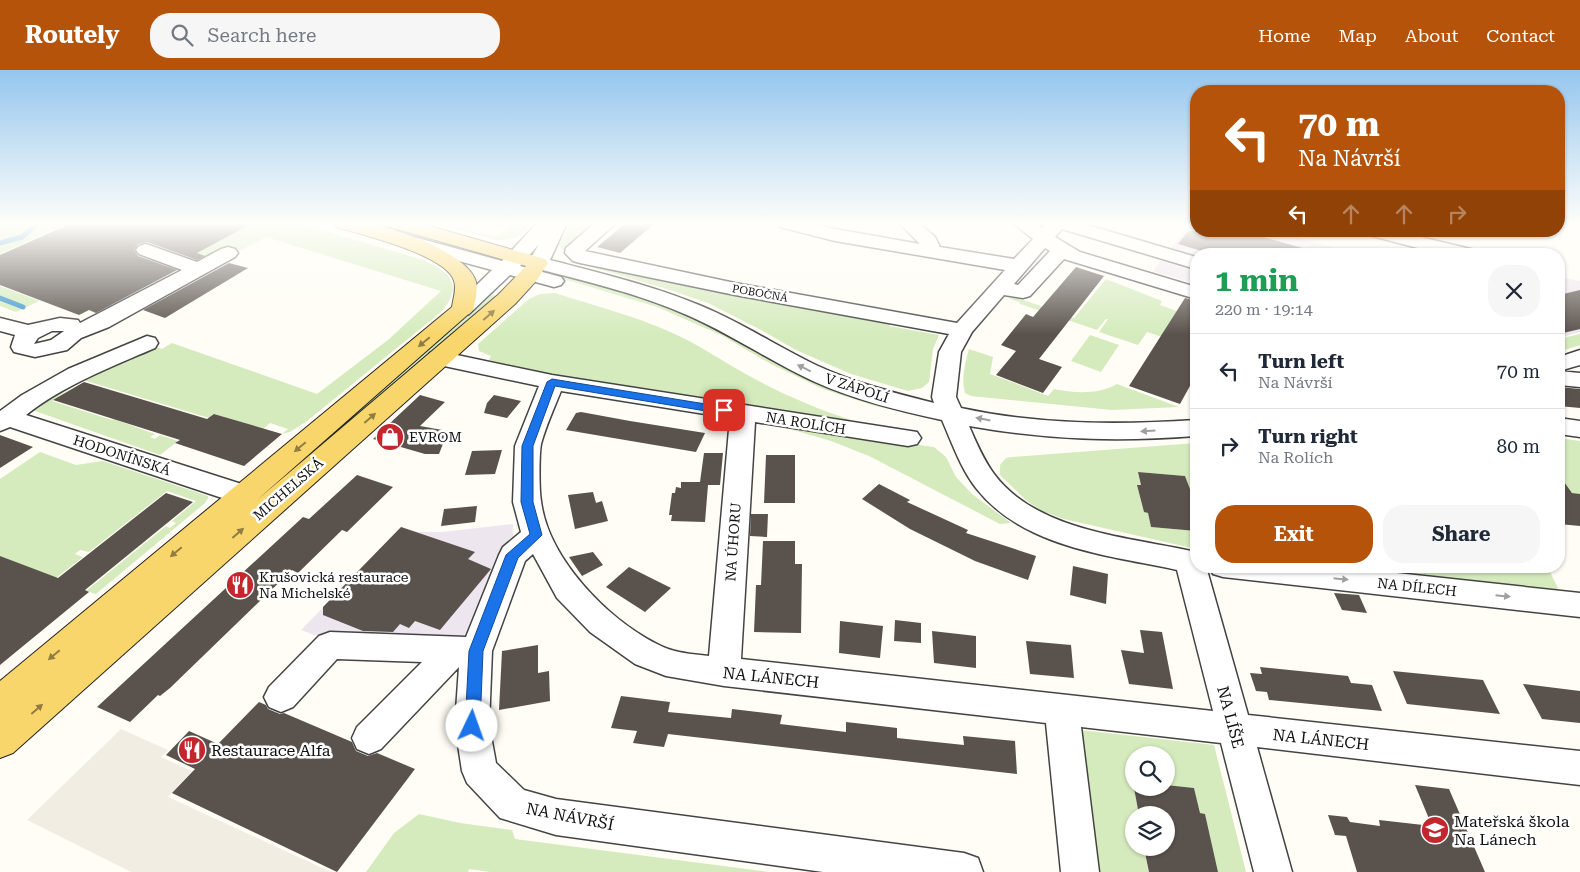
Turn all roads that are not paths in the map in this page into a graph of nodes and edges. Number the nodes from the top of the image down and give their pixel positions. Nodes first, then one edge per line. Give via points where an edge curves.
1 (175, 260) edge
2 (214, 260) edge
3 (444, 260) edge
4 (497, 260) edge
5 (507, 260) edge
6 (526, 260) edge
7 (529, 260) edge
8 (597, 260) edge
9 (984, 260) edge
10 (1023, 260) edge
11 (1052, 260) edge
12 (1090, 260) edge
13 (523, 266) junction
14 (1018, 266) junction
15 (198, 269) junction
16 (993, 293) junction
17 (1189, 298) edge
18 (462, 310) junction
19 (1027, 311) dead end
20 (99, 314) dead end
21 (0, 324) edge
22 (74, 330) junction
23 (962, 330) junction
24 (30, 333) joint
25 (147, 344) dead end
26 (1580, 357) edge
27 (438, 358) junction
28 (1565, 362) edge
29 (1565, 379) edge
30 (1580, 380) edge
31 (552, 382) junction
32 (743, 413) junction
33 (953, 419) junction
34 (4, 421) edge
35 (1565, 427) edge
36 (1190, 428) edge
37 (1580, 429) edge
38 (908, 438) dead end
39 (244, 495) junction
40 (536, 535) junction
41 (1190, 562) edge
42 (1195, 573) edge
43 (1287, 573) edge
44 (1580, 605) edge
45 (465, 651) junction
46 (724, 672) junction
47 (281, 697) dead end
48 (0, 702) edge
49 (1062, 709) junction
50 (1234, 729) junction
51 (368, 738) dead end
52 (0, 741) edge
53 (1580, 768) edge
54 (964, 872) edge
55 (1080, 872) edge
56 (1273, 872) edge

1 - 15 street
2 - 15 street
3 - 18 main road via 457,268 465,278
4 - 13 street, V ZÁPOLÍ
5 - 13 main road
6 - 13 street, MICHELSKÁ
7 - 13 street, MICHELSKÁ
8 - 23 street, POBOČNÁ
9 - 14 street
10 - 14 street
11 - 16 street via 1023,292
12 - 17 street via 1111,268 1141,288
13 - 18 street, MICHELSKÁ
27 -> 13 main road, MICHELSKÁ via 515,292
13 - 33 street, V ZÁPOLÍ via 688,322 776,372 849,402 907,419
14 - 16 street
15 - 22 street via 101,322
16 - 19 street
16 - 23 street
18 -> 39 main road, MICHELSKÁ
20 - 22 street
21 - 24 street
22 - 24 street via 58,345 34,350 24,349 21,345 22,339
23 - 33 street via 950,352 946,375 944,397
25 - 34 street via 76,374 30,400
26 - 28 street
27 - 31 street, NA ROLÍCH
52 -> 27 main road, MICHELSKÁ
29 - 30 street
31 - 32 street, NA ROLÍCH
31 - 40 street via 528,446 527,502
32 - 38 street, NA ROLÍCH
32 - 46 street, NA ÚHORU
36 -> 33 street, V ZÁPOLÍ via 1086,432
33 - 41 street via 984,480 1017,512 1056,532
34 - 39 street, HODONÍNSKÁ
35 - 37 street
39 -> 48 main road, MICHELSKÁ
40 - 45 street, NA NÁVRŠÍ via 513,555
40 - 46 street, NA LÁNECH via 568,590 601,623 646,654 666,662
42 - 50 street, NA LÍŠE
43 -> 44 street, NA DÍLECH
45 - 47 street via 330,645
45 - 51 street
45 - 54 street, NA NÁVRŠÍ via 480,771 513,805 556,817
46 - 49 street, NA LÁNECH
49 - 50 street, NA LÁNECH
49 - 55 street
50 - 53 street, NA LÁNECH
50 - 56 street, NA LÍŠE

